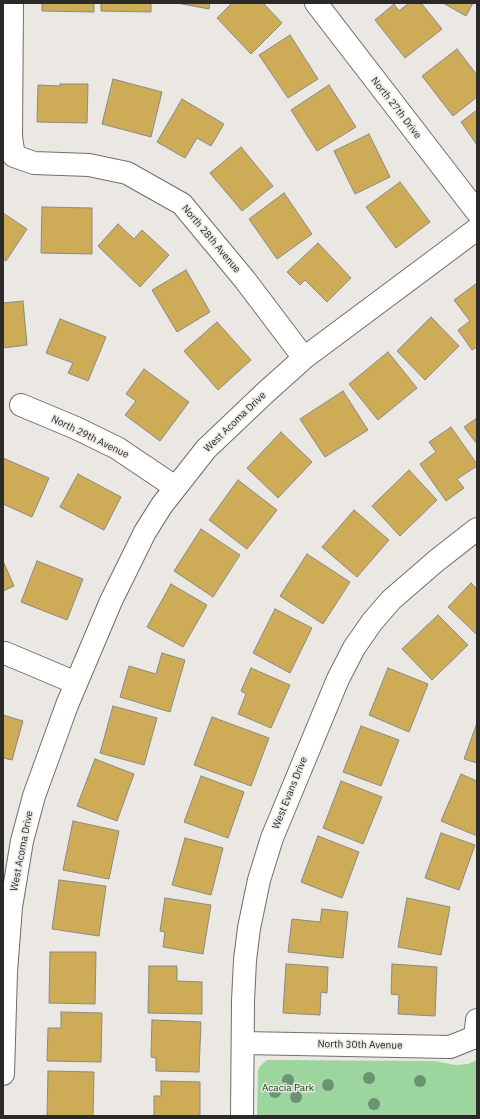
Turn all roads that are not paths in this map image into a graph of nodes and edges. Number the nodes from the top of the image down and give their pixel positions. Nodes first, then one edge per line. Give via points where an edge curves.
1 (12, 3) edge
2 (316, 3) edge
3 (477, 212) edge
4 (477, 229) edge
5 (304, 358) junction
6 (21, 405) dead end
7 (175, 487) junction
8 (477, 529) edge
9 (4, 653) dead end
10 (76, 683) junction
11 (476, 1029) edge
12 (243, 1043) junction
13 (3, 1074) edge
14 (242, 1116) edge

1 - 5 street, North 28th Avenue via 11,137 14,156 34,164 90,165 127,172 182,204 245,280
2 - 3 street, North 27th Drive
4 - 5 street, West Acoma Drive
5 - 7 street, West Acoma Drive via 206,449
6 - 7 street, North 29th Avenue via 117,448
7 - 10 street, West Acoma Drive via 146,532 111,601
8 - 12 street, West Evans Drive via 391,600 354,648 338,679 272,838 259,880 245,960
9 - 10 street
10 - 13 street, West Acoma Drive via 34,796 22,841 11,907
11 - 12 street, North 30th Avenue via 450,1047
12 - 14 street, West Evans Drive

